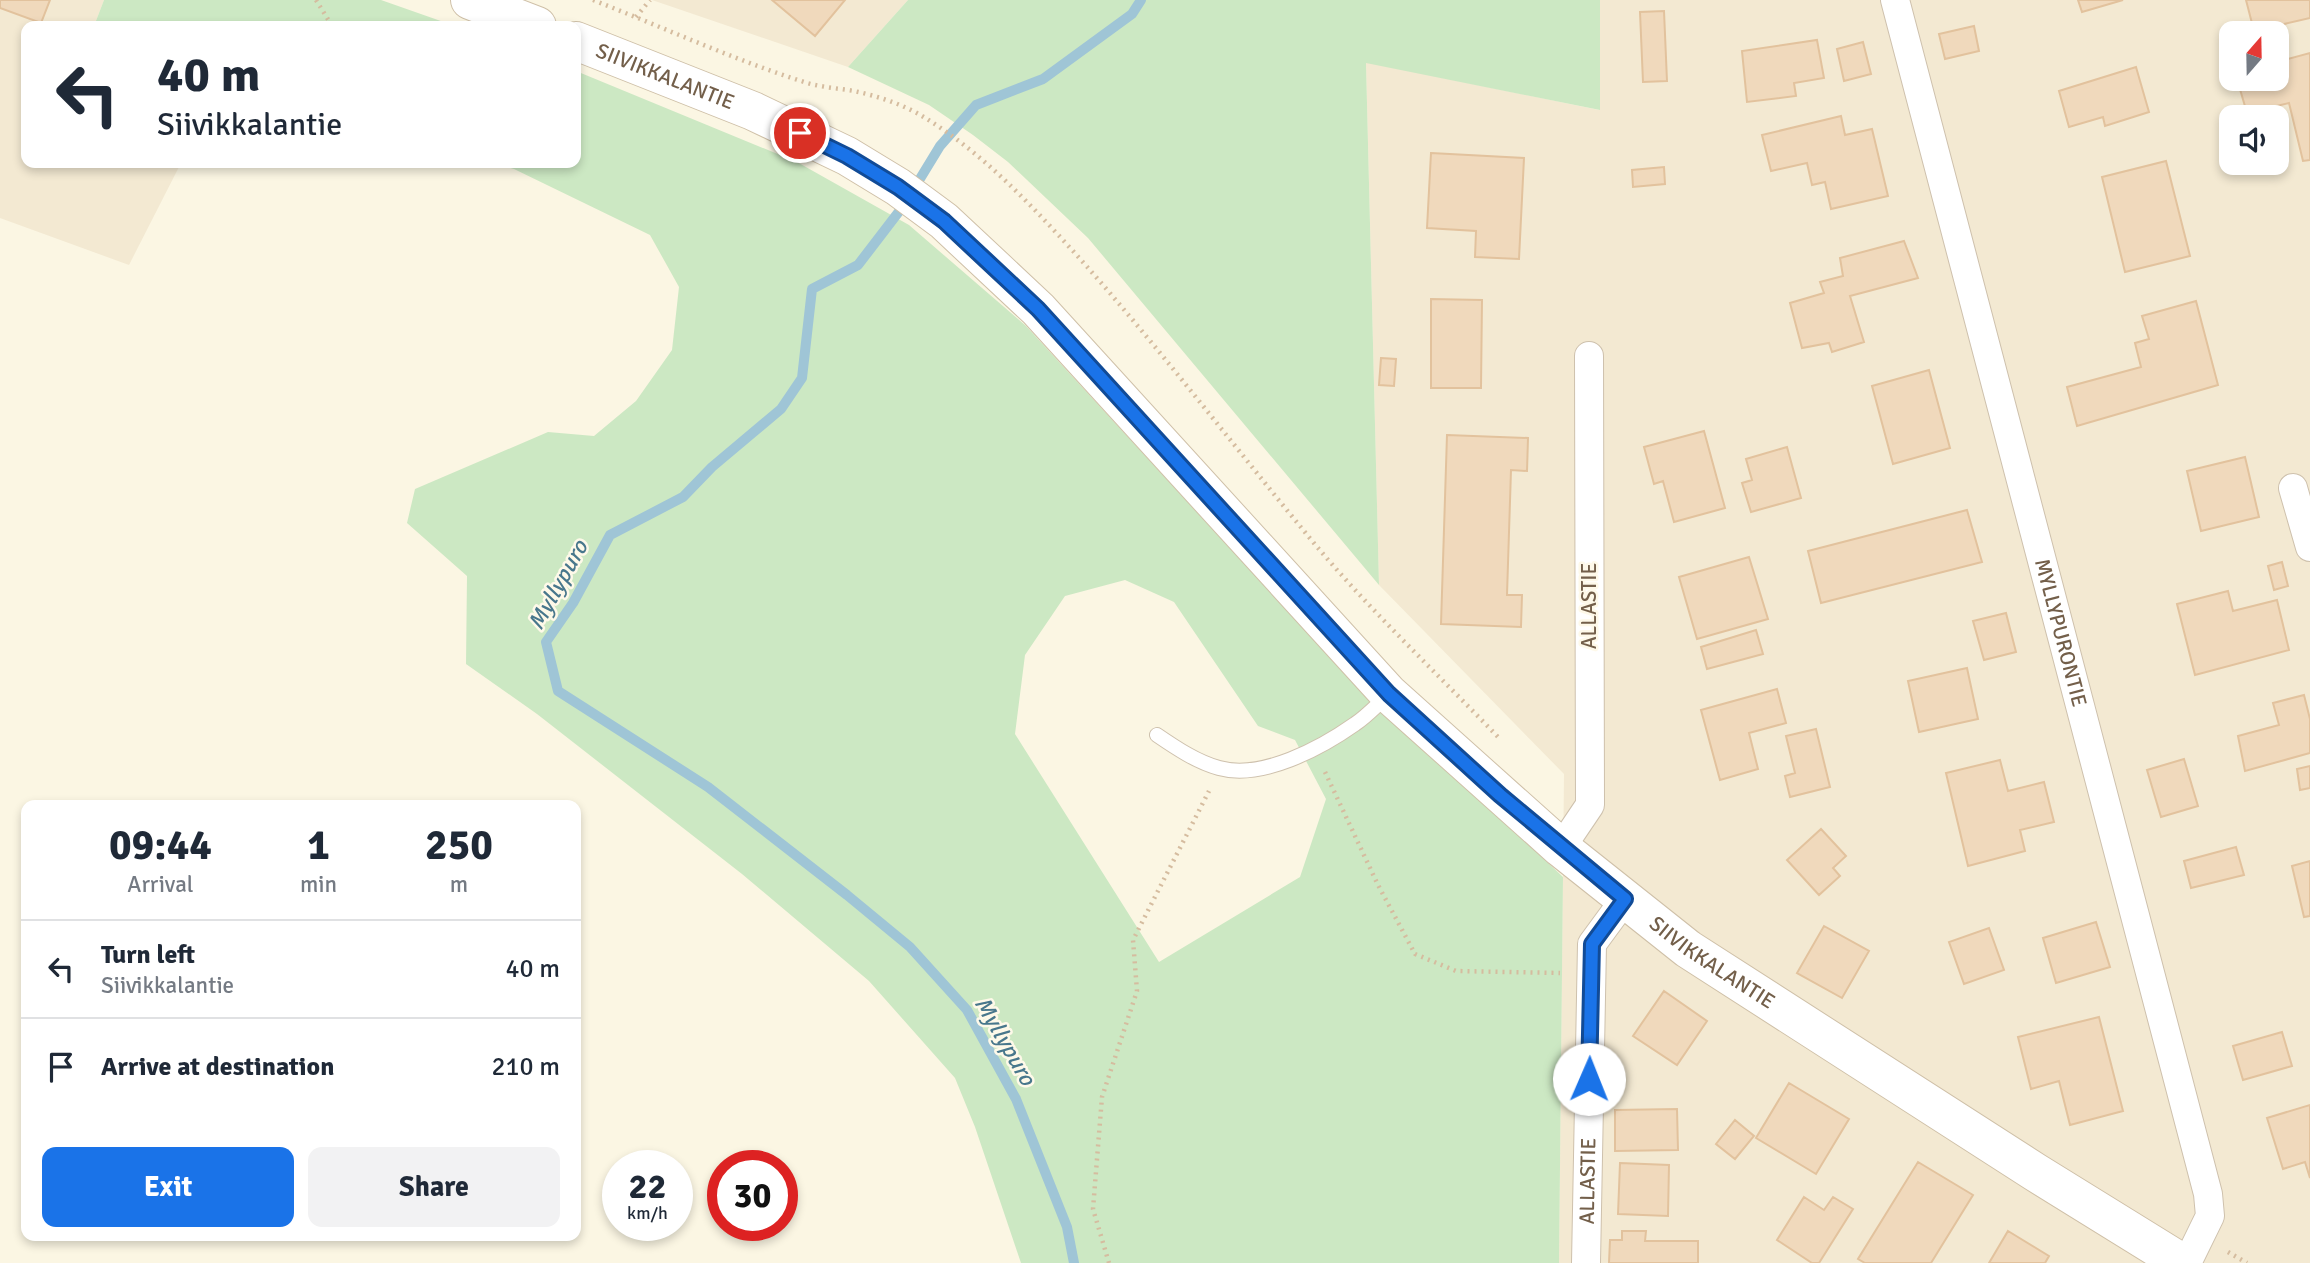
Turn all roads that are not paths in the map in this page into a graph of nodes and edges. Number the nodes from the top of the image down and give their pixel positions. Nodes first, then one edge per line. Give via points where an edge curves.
1 (470, 0) edge
2 (1895, 0) edge
3 (524, 21) edge
4 (581, 43) edge
5 (1589, 356) dead end
6 (2293, 488) dead end
7 (2310, 547) edge
8 (1389, 694) junction
9 (1157, 735) dead end
10 (1561, 848) junction
11 (1625, 899) junction
12 (1586, 1263) edge
13 (2185, 1263) edge

1 - 3 main road
2 - 13 street, MYLLYPURONTIE via 2208,1194 2210,1216
4 - 8 main road, SIIVIKKALANTIE via 753,111 847,156 944,221 1038,309
5 - 10 street, ALLASTIE via 1590,805
6 - 7 street
8 - 9 lane via 1357,723 1314,749 1258,770 1220,769 1179,751
8 - 10 main road, SIIVIKKALANTIE
10 - 11 main road, SIIVIKKALANTIE
11 - 12 street, ALLASTIE via 1592,944
11 - 13 main road, SIIVIKKALANTIE via 1688,949

